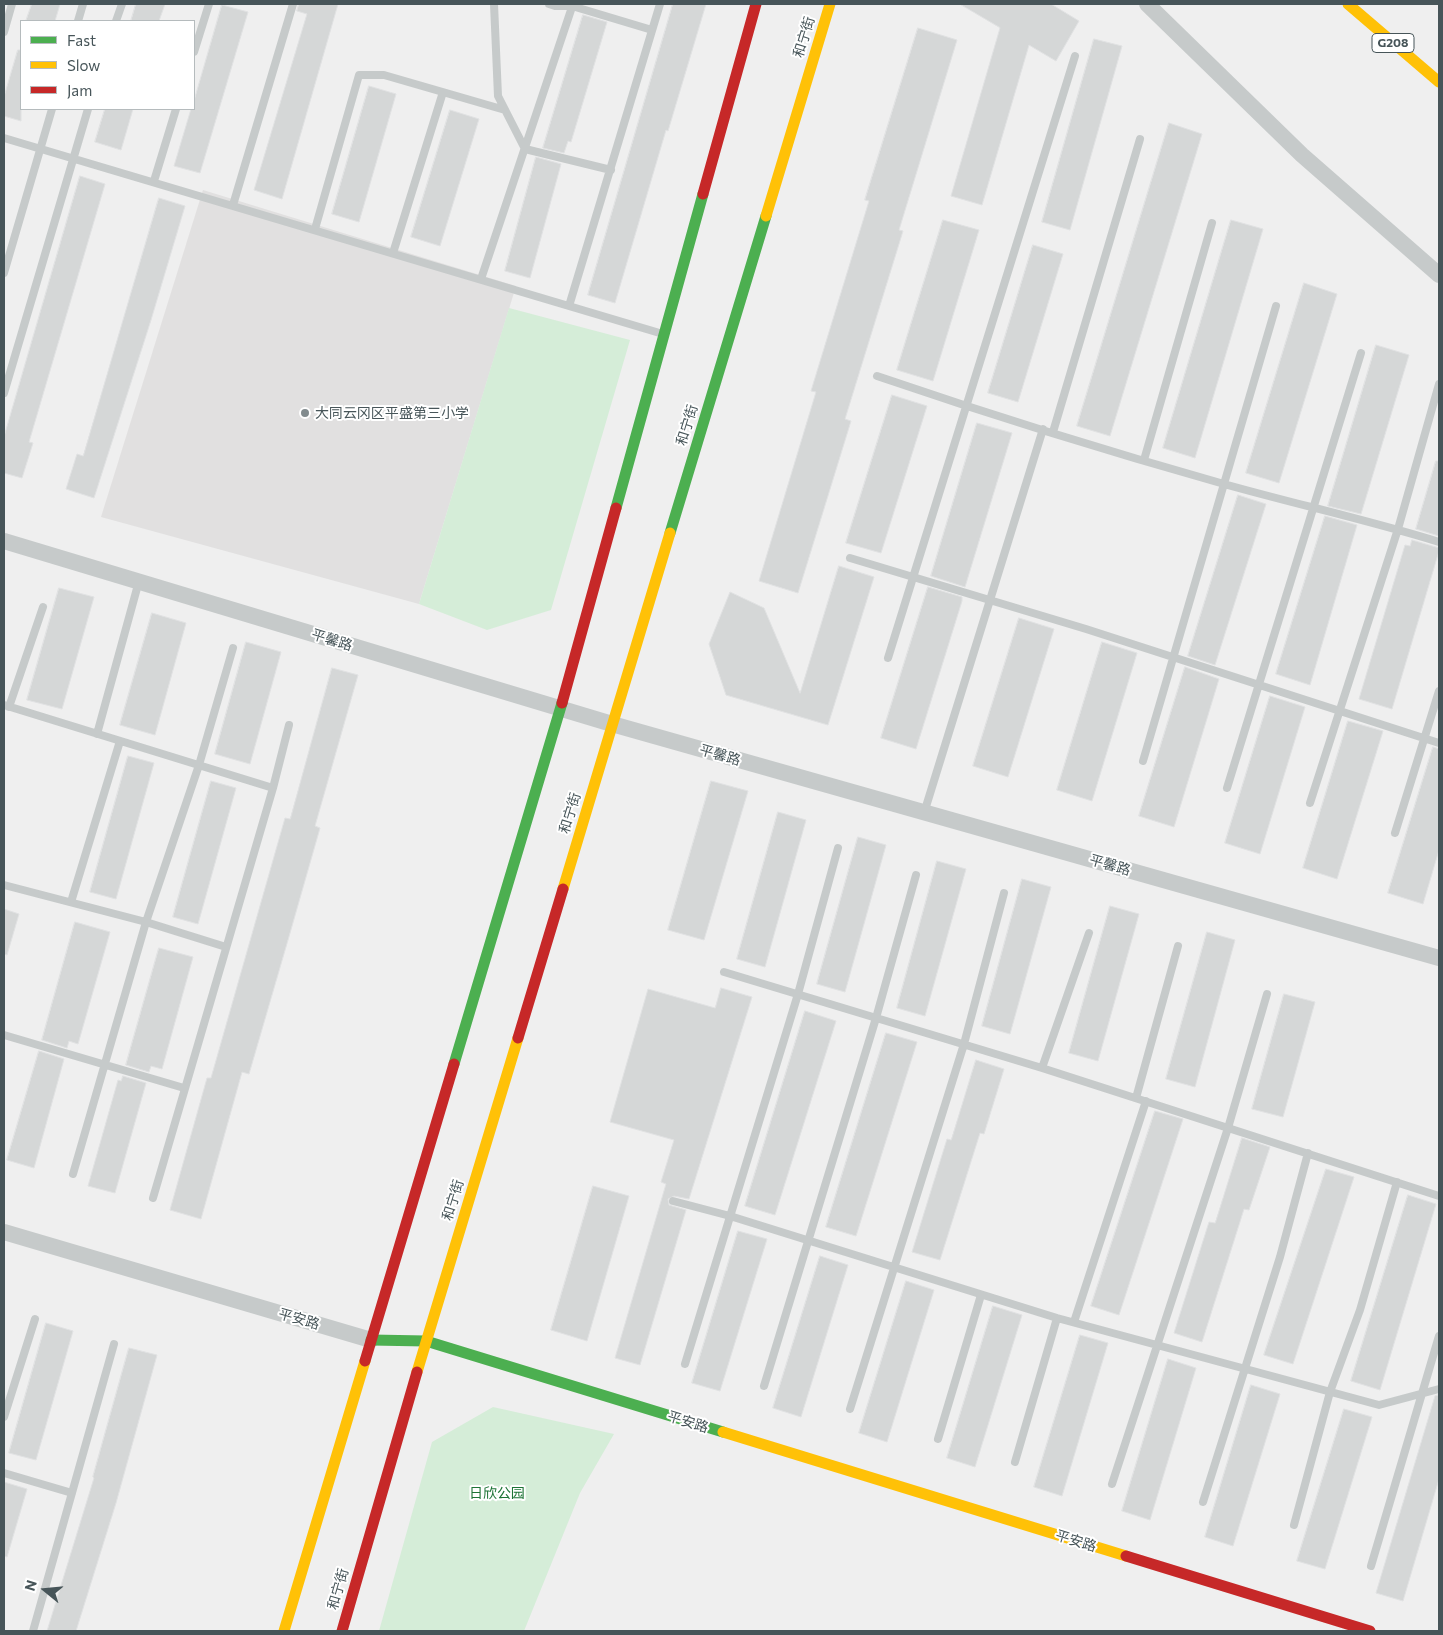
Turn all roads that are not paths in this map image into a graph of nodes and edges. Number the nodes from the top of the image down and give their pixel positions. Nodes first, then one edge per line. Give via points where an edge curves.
1 (12, 4) edge
2 (83, 4) edge
3 (122, 4) edge
4 (209, 4) edge
5 (293, 4) edge
6 (494, 4) edge
7 (549, 4) edge
8 (660, 4) edge
9 (756, 4) edge
10 (830, 4) edge
11 (1147, 4) edge
12 (1348, 4) edge
13 (572, 5) edge
14 (78, 20) edge
15 (116, 20) edge
16 (652, 30) junction
17 (4, 32) edge
18 (195, 49) edge
19 (1075, 56) dead end
20 (1439, 82) edge
21 (443, 92) junction
22 (52, 110) edge
23 (88, 110) edge
24 (176, 110) edge
25 (505, 110) junction
26 (4, 138) edge
27 (1140, 139) dead end
28 (40, 148) junction
29 (525, 149) junction
30 (72, 158) junction
31 (611, 170) junction
32 (154, 181) junction
33 (233, 205) junction
34 (1212, 223) dead end
35 (315, 230) junction
36 (393, 253) junction
37 (4, 274) edge
38 (1439, 275) edge
39 (481, 279) junction
40 (569, 306) junction
41 (1276, 306) dead end
42 (664, 334) junction
43 (1361, 353) dead end
44 (877, 376) dead end
45 (1439, 384) edge
46 (4, 393) edge
47 (966, 407) junction
48 (1042, 429) junction
49 (1053, 432) junction
50 (1144, 460) junction
51 (1224, 484) junction
52 (1313, 507) junction
53 (1398, 529) junction
54 (4, 540) edge
55 (1439, 542) edge
56 (850, 558) dead end
57 (913, 577) junction
58 (139, 582) junction
59 (990, 600) junction
60 (43, 607) dead end
61 (233, 648) dead end
62 (1174, 657) junction
63 (888, 658) dead end
64 (1259, 684) junction
65 (1439, 691) edge
66 (7, 706) edge
67 (560, 709) junction
68 (1340, 710) junction
69 (612, 724) junction
70 (289, 725) dead end
71 (97, 734) junction
72 (1425, 739) junction
73 (120, 741) junction
74 (1439, 743) edge
75 (1143, 761) dead end
76 (199, 765) junction
77 (273, 788) junction
78 (1227, 788) dead end
79 (1310, 803) dead end
80 (924, 813) junction
81 (1395, 833) dead end
82 (838, 848) dead end
83 (916, 876) dead end
84 (4, 885) edge
85 (1004, 893) dead end
86 (71, 902) junction
87 (146, 922) junction
88 (1089, 933) dead end
89 (1178, 946) dead end
90 (226, 947) junction
91 (1439, 958) edge
92 (724, 972) dead end
93 (798, 994) junction
94 (1267, 994) dead end
95 (876, 1018) junction
96 (4, 1035) edge
97 (964, 1044) junction
98 (104, 1065) junction
99 (1042, 1068) junction
100 (184, 1088) junction
101 (1136, 1098) junction
102 (1146, 1101) junction
103 (1228, 1128) junction
104 (1308, 1153) junction
105 (73, 1174) dead end
106 (1397, 1182) junction
107 (1439, 1196) edge
108 (153, 1198) dead end
109 (673, 1201) dead end
110 (730, 1216) junction
111 (4, 1232) edge
112 (808, 1241) junction
113 (894, 1268) junction
114 (981, 1295) junction
115 (1057, 1318) junction
116 (35, 1319) dead end
117 (1074, 1322) junction
118 (1439, 1336) edge
119 (371, 1340) junction
120 (426, 1341) junction
121 (114, 1344) dead end
122 (1158, 1345) junction
123 (684, 1364) dead end
124 (1245, 1368) junction
125 (764, 1386) dead end
126 (1439, 1390) edge
127 (1330, 1392) junction
128 (1423, 1393) junction
129 (850, 1409) dead end
130 (4, 1417) edge
131 (938, 1439) dead end
132 (1015, 1462) dead end
133 (4, 1473) edge
134 (1112, 1484) dead end
135 (72, 1493) junction
136 (1203, 1502) dead end
137 (1294, 1525) dead end
138 (1371, 1566) dead end
139 (33, 1631) edge
140 (284, 1631) edge
141 (342, 1631) edge
142 (1370, 1631) edge

1 - 17 lane
2 - 14 lane
3 - 15 lane
4 - 18 lane
5 - 33 lane
6 - 25 lane via 498,96
7 - 13 lane
8 - 16 lane
9 - 42 main road
10 - 69 main road, 和宁街
11 - 38 street via 1302,155
12 - 20 main road, G208
13 - 16 lane
13 - 29 lane
16 - 31 lane
19 - 47 lane
21 - 25 lane
21 - 35 lane via 384,75 359,76
21 - 36 lane
22 - 28 lane
23 - 30 lane
24 - 32 lane
25 - 29 lane
26 - 28 lane
27 - 49 lane
28 - 30 lane
28 - 37 lane
29 - 31 lane
29 - 39 lane
30 - 32 lane
30 - 46 lane
31 - 40 lane
32 - 33 lane
33 - 35 lane
34 - 50 lane
35 - 36 lane
36 - 39 lane
39 - 40 lane
40 - 42 lane
41 - 51 lane
42 - 67 main road
43 - 52 lane
44 - 47 lane
45 - 53 lane
47 - 48 lane
47 - 57 lane
48 - 49 lane
48 - 59 lane
49 - 50 lane
50 - 51 lane
51 - 52 lane
51 - 62 lane
52 - 53 lane
52 - 64 lane
53 - 55 lane
53 - 68 lane
54 - 58 street, 平馨路
56 - 57 lane
57 - 59 lane
57 - 63 lane
58 - 67 street, 平馨路
58 - 71 lane
59 - 62 lane
59 - 80 lane
60 - 66 lane
61 - 76 lane
62 - 64 lane
62 - 75 lane
64 - 68 lane
64 - 78 lane
65 - 72 lane
66 - 71 lane
67 - 69 street, 平馨路
67 - 119 main road
68 - 72 lane
68 - 79 lane
69 - 80 street, 平馨路
69 - 120 main road, 和宁街
70 - 77 lane
71 - 73 lane
72 - 74 lane
72 - 81 lane
73 - 76 lane
73 - 86 lane
76 - 77 lane
76 - 87 lane
77 - 90 lane
80 - 91 street, 平馨路
82 - 93 lane
83 - 95 lane
84 - 86 lane
85 - 97 lane
86 - 87 lane
87 - 90 lane
87 - 98 lane
88 - 99 lane
89 - 101 lane
90 - 100 lane
92 - 93 lane
93 - 95 lane
93 - 110 lane
94 - 103 lane
95 - 97 lane
95 - 112 lane
96 - 98 lane
97 - 99 lane
97 - 113 lane
98 - 100 lane
98 - 105 lane
99 - 101 lane
100 - 108 lane
101 - 102 lane
102 - 103 lane
102 - 117 lane
103 - 104 lane
103 - 122 lane
104 - 106 lane
104 - 124 lane
106 - 107 lane
106 - 127 lane via 1360,1310
109 - 110 lane
110 - 112 lane
110 - 123 lane
111 - 119 street, 平安路
112 - 113 lane
112 - 125 lane
113 - 114 lane
113 - 129 lane
114 - 115 lane
114 - 131 lane
115 - 117 lane
115 - 132 lane
116 - 130 lane
117 - 122 lane
118 - 128 lane
119 - 120 main road, 平安路
119 - 140 main road
120 - 141 main road, 和宁街
120 - 142 main road, 平安路
121 - 135 lane
122 - 124 lane
122 - 134 lane
124 - 127 lane
124 - 136 lane
126 - 128 lane
127 - 128 lane via 1379,1405
127 - 137 lane
128 - 138 lane
133 - 135 lane
135 - 139 lane

